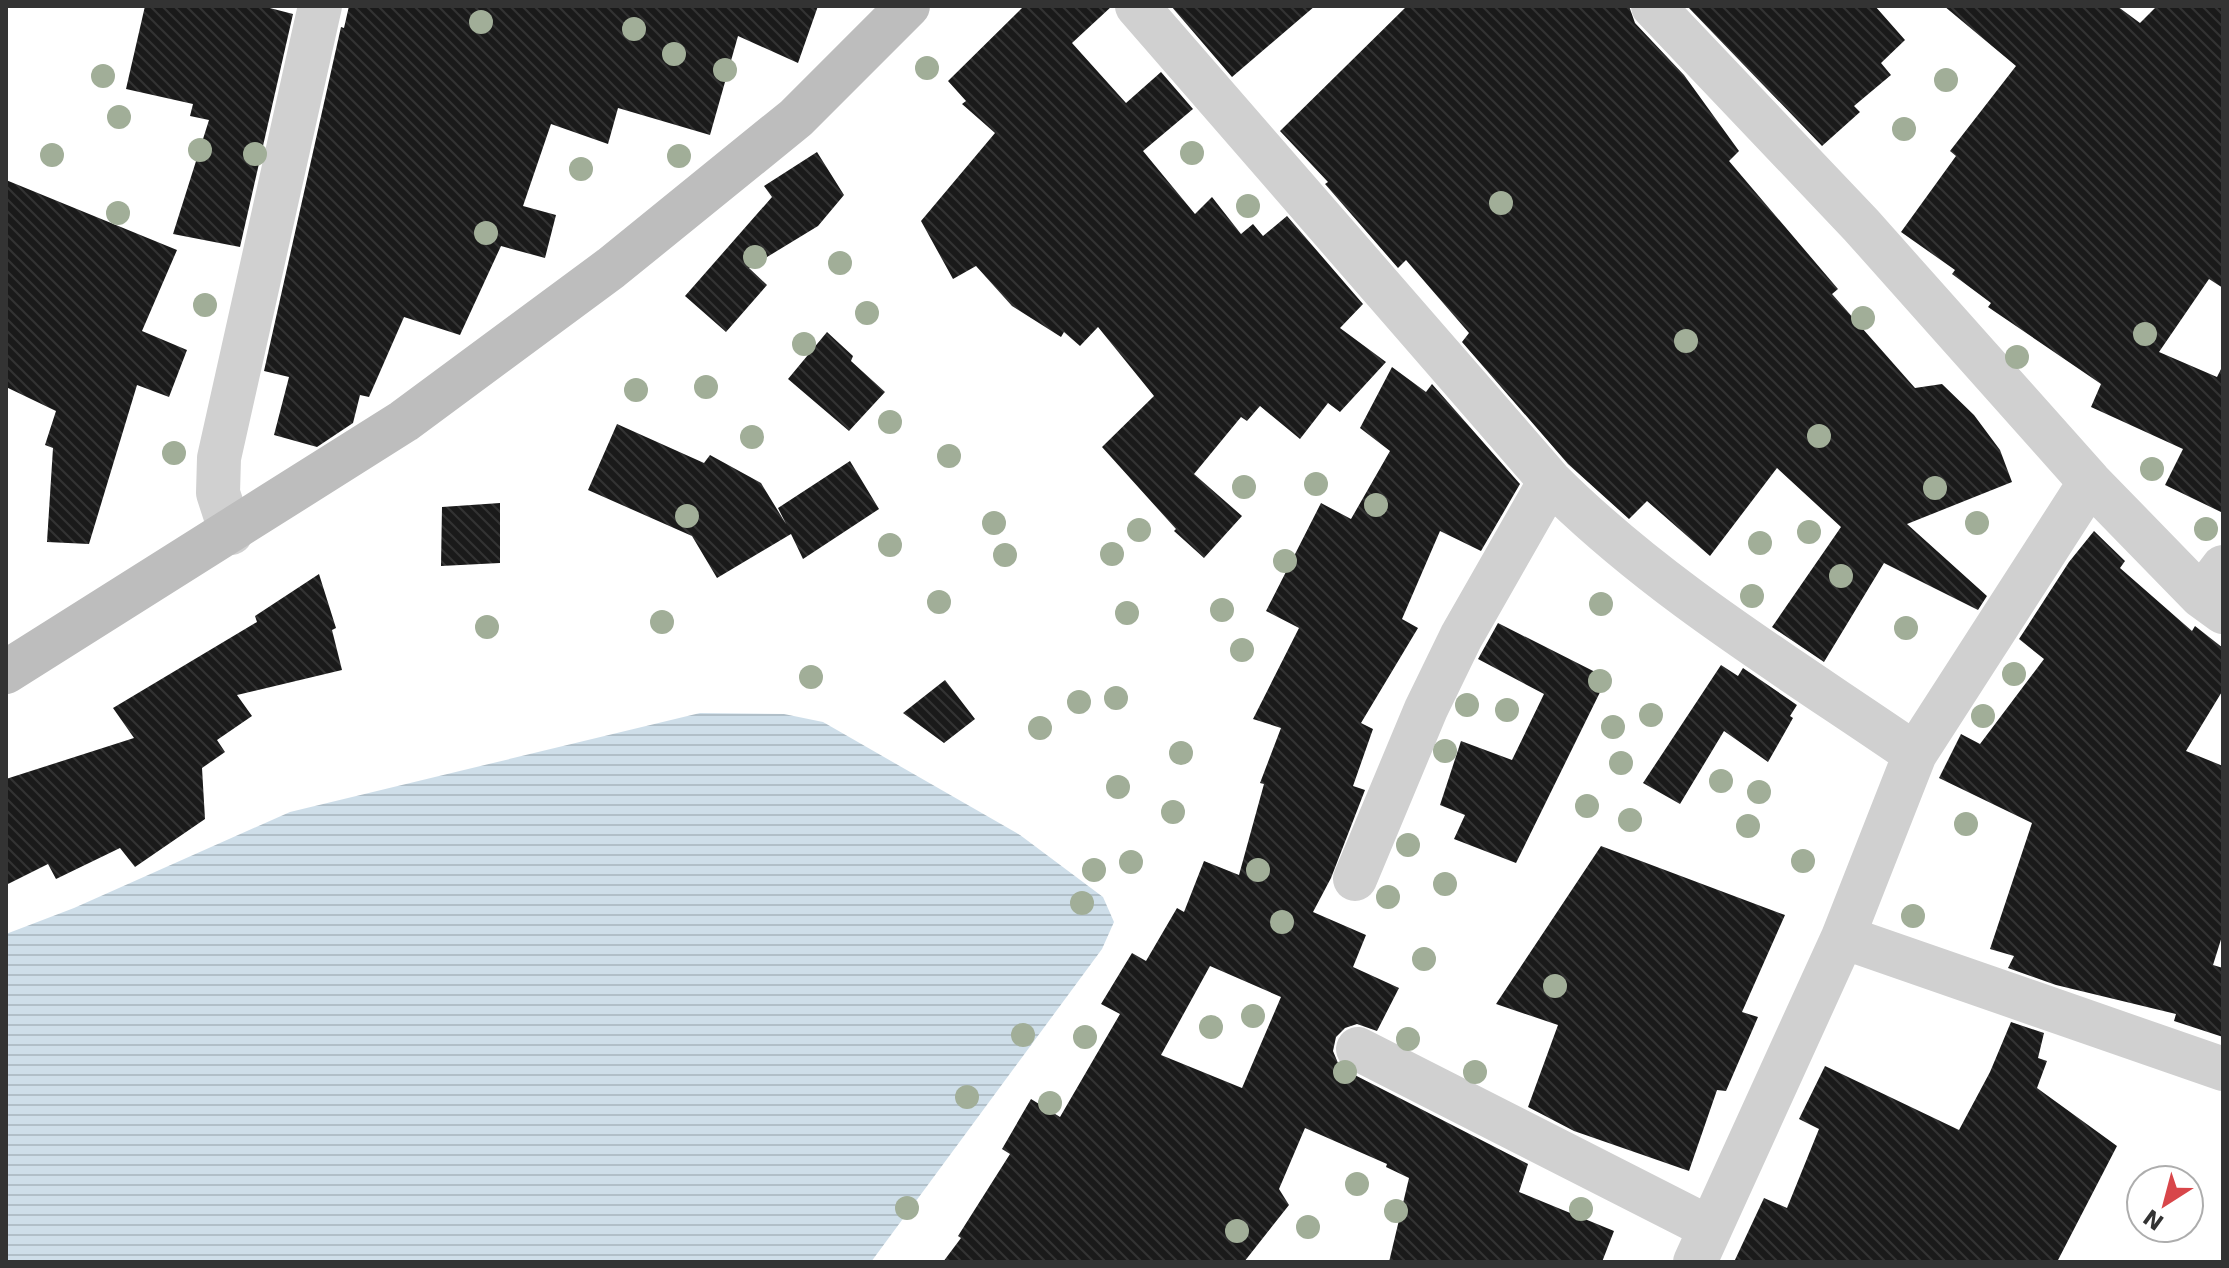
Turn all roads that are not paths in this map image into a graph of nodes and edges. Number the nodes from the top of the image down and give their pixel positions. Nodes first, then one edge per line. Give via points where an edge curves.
1 (320, 6) edge
2 (908, 6) edge
3 (1137, 6) edge
4 (1653, 6) edge
5 (1550, 481) junction
6 (2090, 482) junction
7 (231, 533) junction
8 (2216, 592) edge
9 (6, 672) edge
10 (1915, 754) junction
11 (1355, 879) dead end
12 (1843, 937) junction
13 (1358, 1049) dead end
14 (2223, 1069) edge
15 (1703, 1245) edge

1 - 7 street via 219,458 218,493
2 - 7 main road via 796,118 611,268 404,421
3 - 5 street
4 - 6 street via 1861,225
5 - 10 street via 1596,528 1660,579
5 - 11 street via 1440,680
6 - 8 street
6 - 10 street
7 - 9 main road
10 - 12 street
12 - 14 street
12 - 15 street
13 - 15 street

